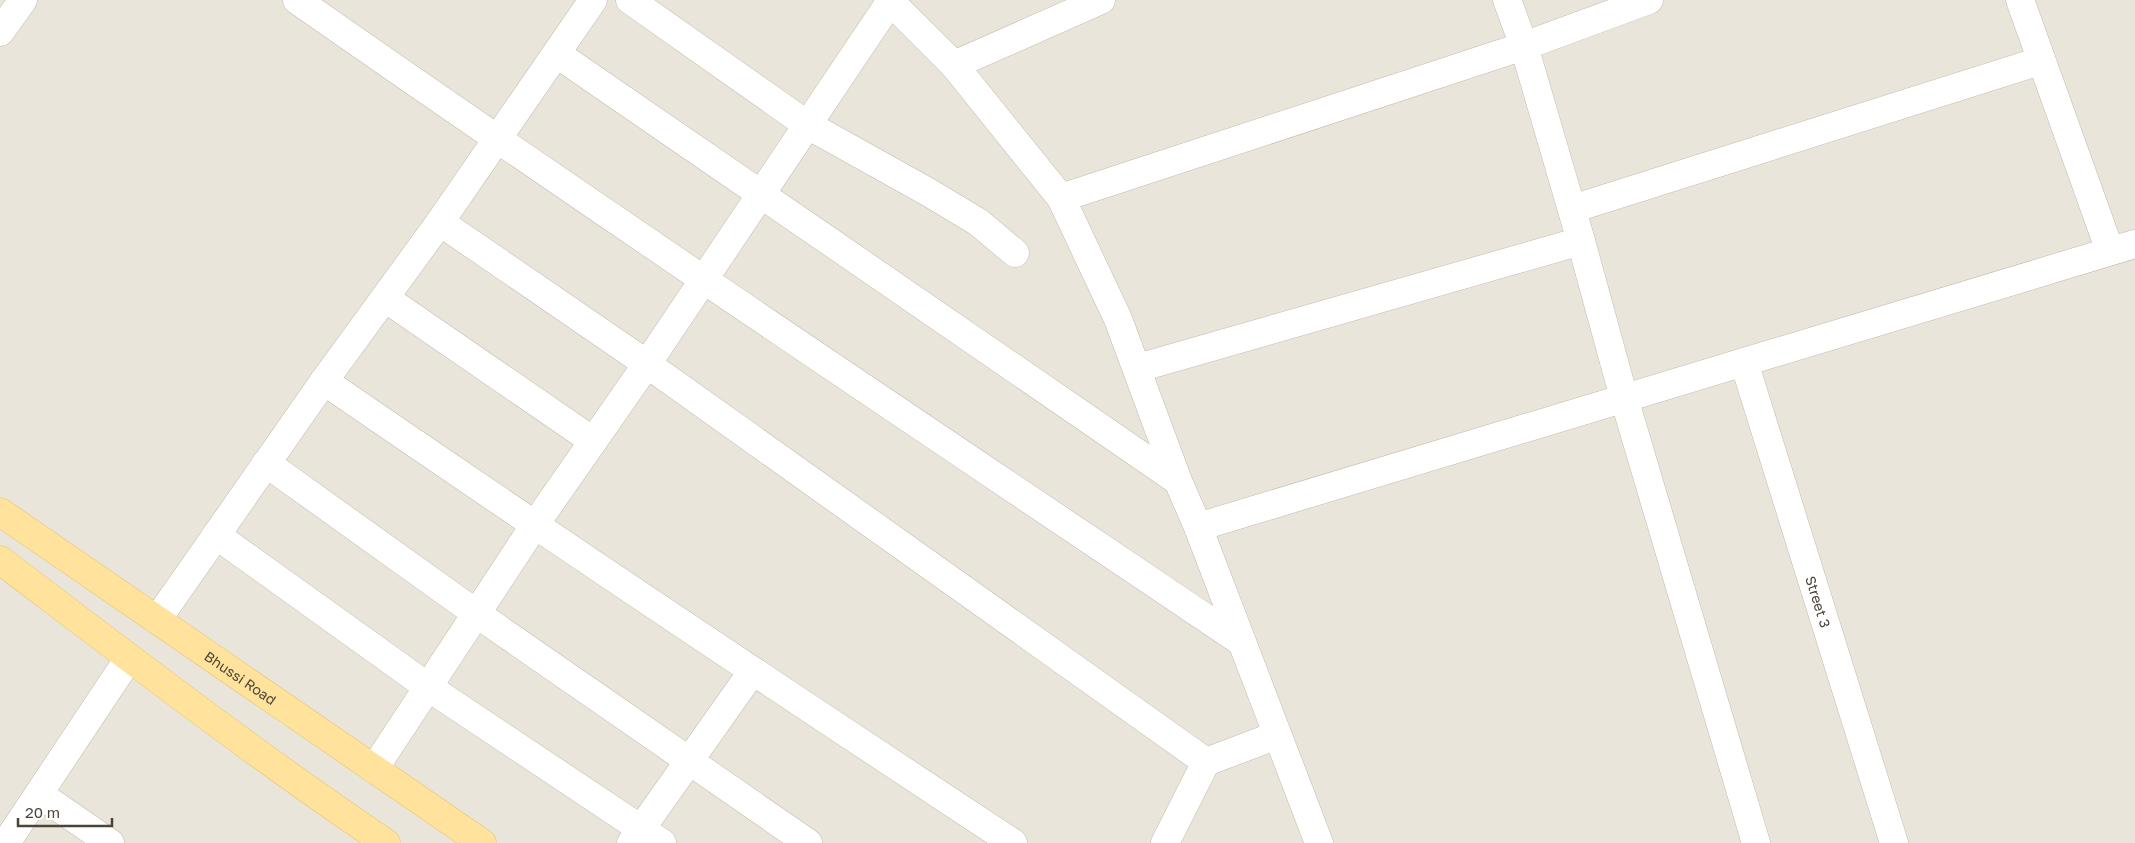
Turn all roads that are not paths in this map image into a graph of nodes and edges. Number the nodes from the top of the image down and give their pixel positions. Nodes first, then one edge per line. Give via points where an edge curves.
1 (22, 0) edge
2 (298, 0) edge
3 (593, 0) edge
4 (630, 0) edge
5 (1101, 0) edge
6 (1507, 0) edge
7 (1649, 0) edge
8 (2020, 0) edge
9 (889, 1) edge
10 (0, 32) edge
11 (1524, 46) junction
12 (557, 54) junction
13 (2040, 61) junction
14 (954, 65) junction
15 (806, 124) junction
16 (497, 140) junction
17 (761, 193) junction
18 (1061, 198) junction
19 (1572, 209) junction
20 (440, 222) junction
21 (1581, 241) junction
22 (2122, 248) edge
23 (1015, 253) dead end
24 (702, 280) junction
25 (385, 298) junction
26 (1744, 362) junction
27 (647, 364) junction
28 (1138, 368) junction
29 (324, 381) junction
30 (1624, 398) junction
31 (593, 441) junction
32 (266, 463) junction
33 (1178, 481) junction
34 (0, 512) edge
35 (534, 526) junction
36 (1198, 527) junction
37 (216, 535) junction
38 (0, 560) edge
39 (476, 614) junction
40 (157, 620) junction
41 (1240, 641) junction
42 (129, 658) junction
43 (752, 672) junction
44 (428, 687) junction
45 (1277, 735) junction
46 (690, 761) junction
47 (1206, 762) junction
48 (374, 769) junction
49 (39, 794) junction
50 (645, 838) edge
51 (6, 843) edge
52 (110, 843) edge
53 (386, 843) edge
54 (482, 843) edge
55 (808, 843) edge
56 (1013, 843) edge
57 (1165, 843) edge
58 (1319, 843) edge
59 (1756, 843) edge
60 (1894, 843) edge

1 - 10 street
2 - 16 street
3 - 12 street
4 - 15 street
5 - 14 street
6 - 11 street
7 - 11 street
8 - 13 street
9 - 14 street
9 - 15 street
11 - 18 street
11 - 19 street
12 - 16 street
12 - 17 street
13 - 19 street
13 - 22 street
14 - 18 street
15 - 17 street
15 - 23 street via 978,222
16 - 20 street
16 - 24 street
17 - 24 street
17 - 33 street
18 - 28 street
19 - 21 street
20 - 25 street
20 - 27 street
21 - 28 street
21 - 30 street
22 - 26 street
24 - 27 street
24 - 41 street
25 - 29 street
25 - 31 street
26 - 30 street
26 - 60 street, Street 3
27 - 31 street
27 - 47 street
28 - 33 street
29 - 32 street
29 - 35 street
30 - 36 street
30 - 59 street
31 - 35 street
32 - 37 street
32 - 39 street
33 - 36 street
34 - 40 main road, Bhussi Road
35 - 39 street
35 - 43 street
36 - 41 street
37 - 40 street
37 - 44 street
38 - 42 main road
39 - 44 street
39 - 46 street
40 - 48 main road, Bhussi Road
41 - 45 street
42 - 49 street
42 - 53 main road
43 - 46 street
43 - 56 street
44 - 48 street
44 - 50 street
45 - 47 street
45 - 58 street
46 - 50 street
46 - 55 street
47 - 57 street
48 - 54 main road, Bhussi Road
49 - 51 street
49 - 52 street

